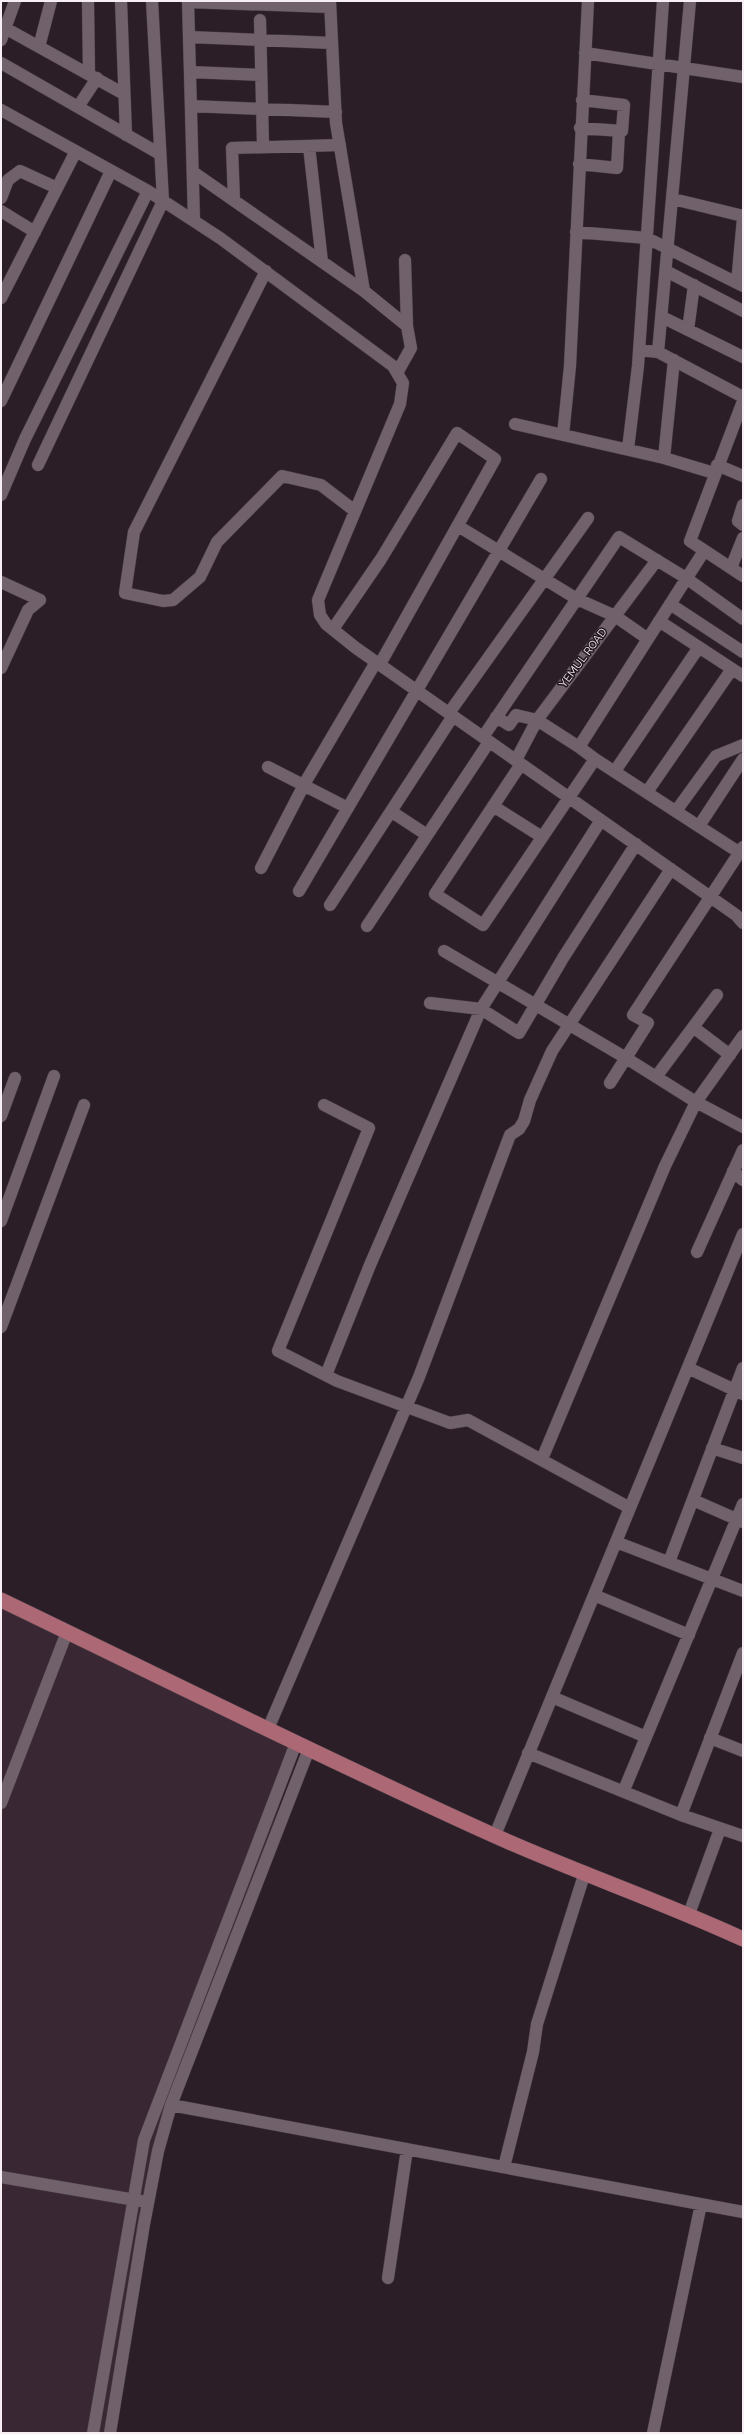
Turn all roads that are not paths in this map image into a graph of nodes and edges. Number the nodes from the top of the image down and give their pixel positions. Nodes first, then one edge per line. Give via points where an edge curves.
1 (16, 1) edge
2 (51, 1) edge
3 (88, 1) edge
4 (122, 1) edge
5 (152, 1) edge
6 (188, 1) edge
7 (588, 1) edge
8 (663, 1) edge
9 (690, 1) edge
10 (330, 4) edge
11 (260, 20) dead end
12 (3, 34) edge
13 (189, 37) junction
14 (261, 40) junction
15 (332, 43) junction
16 (39, 47) junction
17 (585, 53) junction
18 (1, 63) edge
19 (658, 63) junction
20 (683, 67) junction
21 (190, 72) junction
22 (261, 75) junction
23 (93, 76) junction
24 (743, 77) edge
25 (124, 94) junction
26 (582, 100) junction
27 (191, 106) junction
28 (78, 107) junction
29 (262, 109) junction
30 (1, 110) edge
31 (336, 112) junction
32 (580, 128) junction
33 (619, 131) junction
34 (126, 135) junction
35 (263, 146) junction
36 (309, 146) junction
37 (340, 146) junction
38 (76, 151) junction
39 (160, 154) junction
40 (579, 164) junction
41 (111, 171) junction
42 (193, 172) junction
43 (57, 188) junction
44 (148, 191) junction
45 (1, 198) edge
46 (673, 199) junction
47 (234, 200) junction
48 (163, 201) junction
49 (1, 211) edge
50 (743, 217) edge
51 (194, 221) junction
52 (35, 232) junction
53 (576, 232) junction
54 (742, 232) edge
55 (647, 238) junction
56 (668, 248) junction
57 (405, 260) dead end
58 (322, 262) junction
59 (266, 271) junction
60 (666, 271) junction
61 (6, 275) edge
62 (694, 285) junction
63 (740, 285) edge
64 (364, 291) junction
65 (1, 298) edge
66 (743, 311) edge
67 (662, 317) junction
68 (407, 326) junction
69 (688, 330) junction
70 (639, 350) junction
71 (658, 352) junction
72 (743, 357) edge
73 (674, 360) junction
74 (397, 373) junction
75 (743, 397) edge
76 (1, 401) edge
77 (743, 401) edge
78 (740, 419) edge
79 (515, 424) dead end
80 (564, 435) junction
81 (628, 449) junction
82 (664, 458) junction
83 (38, 466) dead end
84 (716, 469) junction
85 (743, 476) edge
86 (541, 479) dead end
87 (1, 495) edge
88 (743, 505) edge
89 (355, 511) junction
90 (588, 518) dead end
91 (743, 525) edge
92 (458, 526) junction
93 (743, 538) edge
94 (499, 551) junction
95 (704, 551) junction
96 (657, 560) junction
97 (730, 568) junction
98 (743, 576) edge
99 (686, 578) junction
100 (545, 579) junction
101 (1, 582) edge
102 (577, 599) junction
103 (670, 604) junction
104 (615, 616) junction
105 (743, 619) edge
106 (659, 621) junction
107 (333, 629) junction
108 (648, 639) junction
109 (699, 647) junction
110 (743, 652) edge
111 (378, 663) junction
112 (1, 668) edge
113 (732, 669) junction
114 (743, 676) edge
115 (417, 690) junction
116 (451, 715) junction
117 (496, 717) junction
118 (537, 720) junction
119 (486, 740) junction
120 (743, 745) edge
121 (579, 747) junction
122 (595, 759) junction
123 (743, 759) edge
124 (518, 762) junction
125 (268, 767) dead end
126 (615, 771) junction
127 (304, 786) junction
128 (647, 792) junction
129 (568, 798) junction
130 (493, 806) junction
131 (348, 808) junction
132 (392, 812) junction
133 (676, 812) junction
134 (601, 820) junction
135 (699, 826) junction
136 (427, 835) junction
137 (542, 837) junction
138 (636, 844) junction
139 (741, 850) edge
140 (261, 868) dead end
141 (671, 868) junction
142 (300, 891) dead end
143 (711, 897) junction
144 (330, 905) dead end
145 (743, 923) edge
146 (367, 926) dead end
147 (444, 951) dead end
148 (498, 983) junction
149 (717, 995) dead end
150 (430, 1002) dead end
151 (535, 1005) junction
152 (481, 1009) junction
153 (569, 1025) junction
154 (693, 1027) junction
155 (743, 1036) edge
156 (730, 1055) junction
157 (626, 1058) junction
158 (54, 1076) dead end
159 (656, 1077) junction
160 (15, 1078) dead end
161 (610, 1083) dead end
162 (696, 1102) junction
163 (84, 1105) dead end
164 (324, 1105) dead end
165 (1, 1116) edge
166 (743, 1127) edge
167 (743, 1150) edge
168 (733, 1171) junction
169 (743, 1180) edge
170 (6, 1191) edge
171 (1, 1221) edge
172 (743, 1234) edge
173 (697, 1252) dead end
174 (1, 1328) edge
175 (688, 1368) junction
176 (743, 1368) edge
177 (326, 1375) junction
178 (739, 1392) edge
179 (406, 1407) junction
180 (712, 1448) junction
181 (743, 1458) edge
182 (542, 1459) junction
183 (693, 1500) junction
184 (743, 1504) edge
185 (630, 1508) junction
186 (740, 1521) edge
187 (616, 1542) junction
188 (669, 1562) junction
189 (712, 1579) junction
190 (743, 1591) edge
191 (594, 1595) junction
192 (1, 1600) edge
193 (67, 1632) junction
194 (689, 1635) junction
195 (743, 1653) edge
196 (738, 1683) edge
197 (552, 1697) junction
198 (268, 1729) junction
199 (646, 1737) junction
200 (710, 1738) junction
201 (302, 1746) junction
202 (743, 1751) edge
203 (528, 1753) junction
204 (624, 1790) junction
205 (1, 1803) edge
206 (681, 1815) junction
207 (720, 1829) junction
208 (495, 1835) junction
209 (743, 1836) edge
210 (585, 1872) junction
211 (689, 1914) junction
212 (743, 1938) edge
213 (171, 2105) junction
214 (407, 2149) junction
215 (504, 2168) junction
216 (1, 2177) edge
217 (133, 2200) junction
218 (148, 2202) junction
219 (701, 2204) junction
220 (743, 2212) edge
221 (388, 2278) dead end
222 (93, 2433) edge
223 (110, 2433) edge
224 (653, 2433) edge

1 - 12 street
2 - 16 street
3 - 23 street
4 - 25 street
5 - 39 street
6 - 10 street
6 - 13 street
7 - 17 street
8 - 19 street
9 - 20 street
10 - 15 street
11 - 14 street
12 - 16 street
13 - 14 street
13 - 21 street
14 - 15 street
14 - 22 street
15 - 31 street
16 - 23 street
17 - 19 street
17 - 26 street
18 - 28 street
19 - 20 street
19 - 55 street
20 - 24 street
20 - 46 street
21 - 22 street
21 - 27 street
22 - 29 street
23 - 25 street
23 - 28 street
25 - 34 street
26 - 32 street
26 - 33 street via 624,105 622,131
27 - 29 street
27 - 42 street
28 - 34 street
29 - 31 street
29 - 35 street
30 - 38 street
31 - 37 street
32 - 33 street
32 - 40 street
33 - 40 street via 617,168
34 - 39 street
35 - 36 street
35 - 47 street via 232,148
36 - 37 street
36 - 58 street
37 - 64 street
38 - 41 street
38 - 43 street
39 - 48 street
40 - 53 street
41 - 44 street
41 - 76 street
42 - 47 street
42 - 51 street
43 - 45 street via 20,171 8,180
43 - 52 street
44 - 48 street
44 - 87 street via 25,439
46 - 50 street
46 - 56 street
47 - 58 street
48 - 51 street
48 - 83 street
49 - 52 street
50 - 54 street
51 - 59 street
52 - 61 street
53 - 55 street
53 - 80 street
54 - 63 street
55 - 56 street
55 - 70 street
56 - 60 street
56 - 63 street
57 - 68 street
58 - 64 street
59 - 74 street via 384,358
59 - 89 street via 134,532 125,593 163,601 172,600 200,577 217,542 282,476 321,485
60 - 62 street
60 - 67 street
61 - 65 street
62 - 66 street
62 - 69 street
64 - 68 street
67 - 69 street
67 - 71 street
68 - 74 street via 411,348
69 - 72 street
70 - 71 street
70 - 81 street
71 - 73 street
73 - 75 street
73 - 82 street
74 - 89 street via 403,383 400,404
77 - 78 street
78 - 84 street
79 - 80 street
80 - 81 street
81 - 82 street
82 - 84 street
84 - 85 street
84 - 95 street via 690,541
86 - 94 street
88 - 91 street via 738,521
89 - 107 street via 318,600 320,615
90 - 100 street
92 - 94 street
92 - 107 street via 495,459 457,433 381,559
92 - 111 street
93 - 97 street
94 - 100 street
94 - 115 street
95 - 97 street
95 - 99 street
96 - 99 street
96 - 102 street via 619,537
96 - 104 street, YEMUL ROAD
97 - 98 street
99 - 103 street
99 - 105 street
100 - 102 street
100 - 116 street
101 - 112 street via 40,600 28,610
102 - 104 street
102 - 117 street
103 - 106 street
103 - 110 street
104 - 108 street
104 - 118 street, YEMUL ROAD
106 - 108 street
106 - 109 street
107 - 111 street
108 - 121 street
109 - 113 street
109 - 126 street
111 - 115 street
111 - 127 street
113 - 114 street
113 - 128 street
115 - 116 street
115 - 131 street
116 - 119 street
116 - 132 street
117 - 118 street via 509,725 516,716
117 - 119 street
118 - 121 street
118 - 124 street, YEMUL ROAD
119 - 124 street
119 - 136 street
120 - 133 street via 716,756
121 - 122 street
122 - 126 street
122 - 129 street
123 - 135 street
124 - 129 street
124 - 130 street, YEMUL ROAD
125 - 127 street
126 - 128 street
127 - 131 street
127 - 140 street
128 - 133 street
129 - 134 street
129 - 137 street
130 - 137 street
130 - 137 street, YEMUL ROAD via 435,894 483,925
131 - 142 street
132 - 136 street
132 - 144 street
133 - 135 street
134 - 138 street
134 - 148 street
135 - 139 street
136 - 146 street
138 - 141 street
138 - 151 street
139 - 143 street
141 - 143 street
141 - 153 street
143 - 145 street
143 - 157 street via 633,1015 648,1024
147 - 148 street
148 - 151 street
148 - 152 street
149 - 154 street
150 - 152 street
151 - 152 street via 518,1033
151 - 153 street
152 - 177 street via 373,1258
153 - 157 street
153 - 179 street via 552,1051 530,1100 524,1121 519,1129 510,1135
154 - 156 street
154 - 159 street
155 - 156 street
156 - 162 street
157 - 159 street
157 - 161 street
158 - 170 street
159 - 162 street
160 - 165 street
162 - 166 street
162 - 182 street via 665,1166
163 - 174 street
164 - 177 street via 369,1128 278,1351
167 - 168 street
168 - 169 street
168 - 173 street
170 - 171 street
172 - 175 street
175 - 178 street
175 - 185 street
176 - 178 street
177 - 179 street
178 - 180 street
179 - 182 street via 450,1423 468,1420
179 - 198 street
180 - 181 street
180 - 183 street
182 - 185 street
183 - 186 street
183 - 188 street
184 - 186 street
185 - 187 street
186 - 189 street
187 - 188 street
187 - 191 street
188 - 189 street
189 - 190 street
189 - 194 street
191 - 194 street
191 - 197 street
192 - 193 main road
193 - 198 main road
193 - 205 street
194 - 199 street
195 - 196 street
196 - 200 street
197 - 199 street
197 - 203 street
198 - 201 main road
199 - 204 street
200 - 202 street
200 - 206 street
201 - 208 main road
201 - 213 street
201 - 217 street via 144,2140
203 - 204 street
203 - 208 street
204 - 206 street
206 - 207 street
207 - 209 street
207 - 211 street
208 - 210 main road
210 - 211 main road
210 - 215 street via 537,2024 533,2052
211 - 212 main road
213 - 214 street
213 - 218 street via 158,2150
214 - 215 street
214 - 221 street
215 - 219 street
216 - 217 street
217 - 218 street
217 - 222 street
218 - 223 street
219 - 220 street
219 - 224 street

